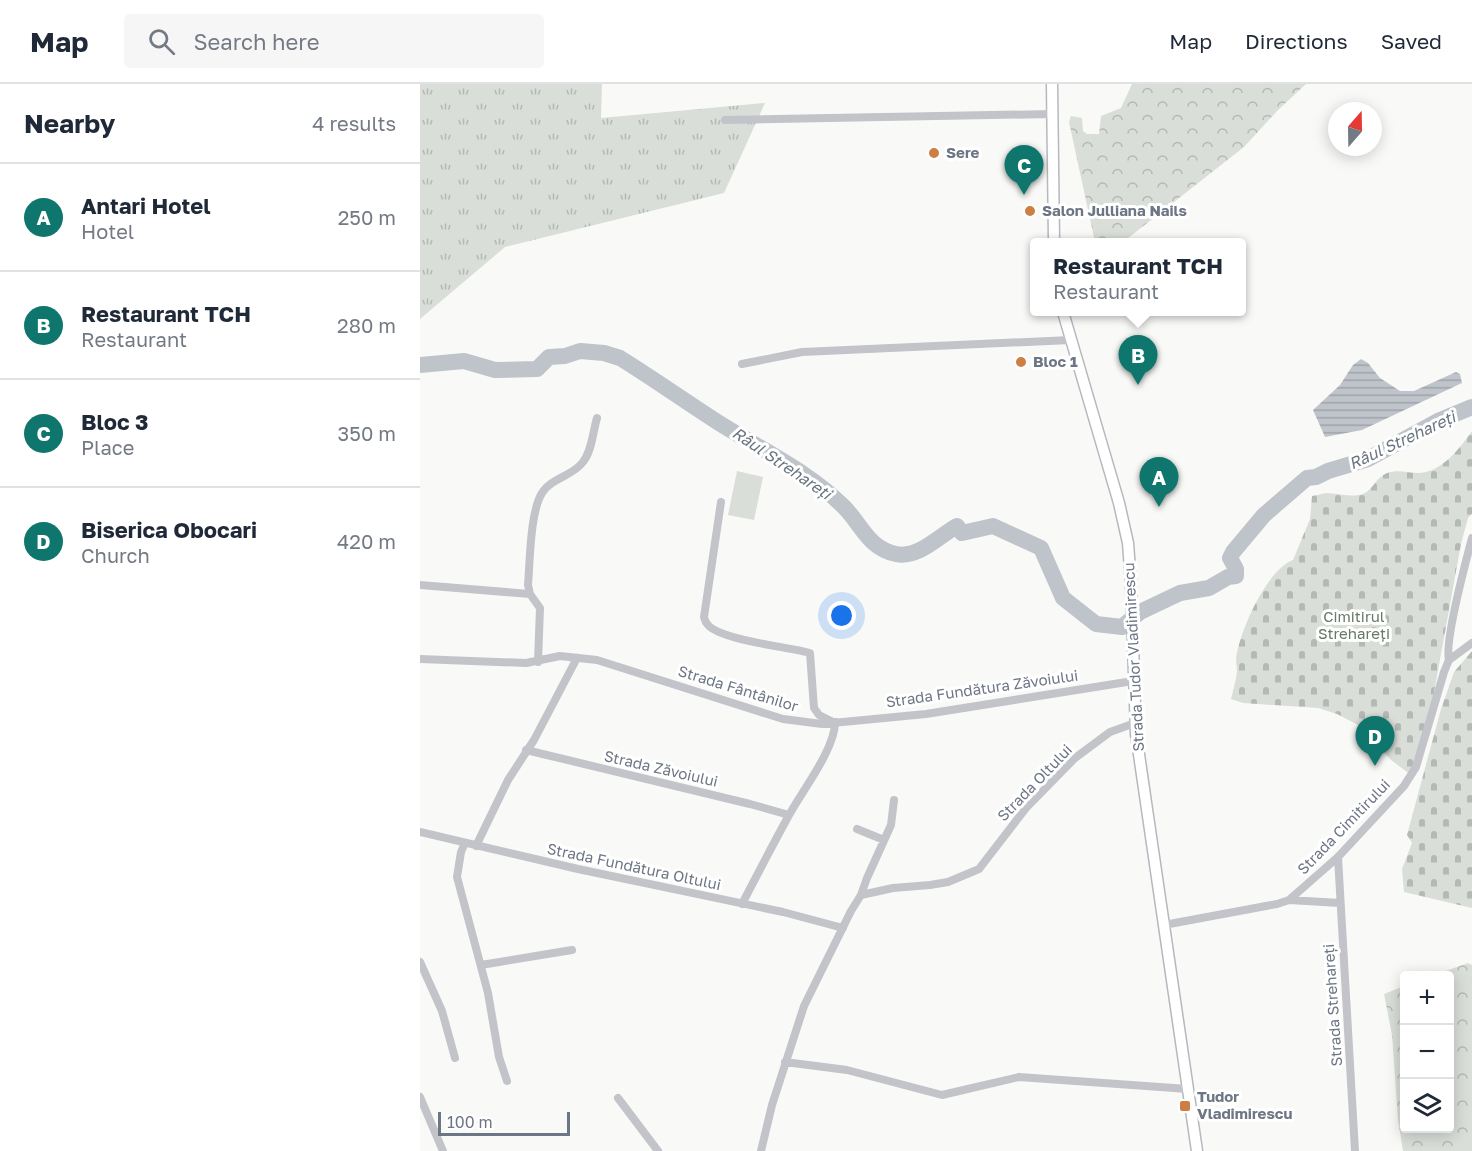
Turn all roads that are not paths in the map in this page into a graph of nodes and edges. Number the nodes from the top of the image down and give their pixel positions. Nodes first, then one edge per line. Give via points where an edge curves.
1 (1053, 84) edge
2 (1053, 114) junction
3 (725, 120) dead end
4 (1054, 238) edge
5 (1064, 316) edge
6 (1071, 340) junction
7 (742, 364) dead end
8 (597, 418) dead end
9 (721, 502) dead end
10 (1472, 538) edge
11 (420, 585) edge
12 (530, 594) junction
13 (1472, 643) edge
14 (420, 658) edge
15 (577, 658) junction
16 (1449, 660) junction
17 (538, 662) junction
18 (1133, 681) junction
19 (835, 722) junction
20 (1135, 723) junction
21 (526, 750) junction
22 (894, 800) dead end
23 (789, 815) junction
24 (857, 829) dead end
25 (420, 832) edge
26 (884, 840) junction
27 (465, 843) junction
28 (476, 846) junction
29 (1338, 857) junction
30 (861, 895) junction
31 (1289, 900) junction
32 (1340, 903) junction
33 (742, 904) junction
34 (1164, 925) junction
35 (843, 928) junction
36 (572, 950) dead end
37 (420, 962) edge
38 (481, 965) junction
39 (455, 1058) dead end
40 (785, 1062) junction
41 (507, 1081) dead end
42 (1188, 1089) junction
43 (420, 1097) edge
44 (618, 1098) dead end
45 (443, 1151) edge
46 (658, 1151) edge
47 (761, 1151) edge
48 (1197, 1151) edge
49 (1355, 1151) edge

1 - 2 main road
2 - 3 street
2 - 4 main road
5 - 6 main road, Strada Tudor Vladimirescu
6 - 7 street via 802,352
6 - 18 main road, Strada Tudor Vladimirescu via 1128,543
8 - 12 street via 582,464 549,485 539,497
9 - 19 street via 706,623 732,637 810,653 814,708 819,715
10 - 16 street, Strada Cimitirului via 1448,649
11 - 12 street
12 - 17 street via 540,608
13 - 16 street
14 - 17 street, Strada Fântânilor
15 - 17 street, Strada Fântânilor via 560,656
15 - 19 street, Strada Fântânilor via 597,660 783,719
15 - 21 street
16 - 29 street, Strada Cimitirului via 1416,767 1404,786
18 - 19 street, Strada Fundătura Zăvoiului via 926,714
18 - 20 main road, Strada Tudor Vladimirescu
19 - 23 street via 834,736
20 - 30 street, Strada Oltului via 1110,732 1075,758 1026,808 979,869 948,882
20 - 34 main road, Strada Tudor Vladimirescu
21 - 23 street, Strada Zăvoiului
21 - 28 street
22 - 26 street via 891,825
23 - 33 street
24 - 26 street
25 - 27 street, Strada Fundătura Oltului
26 - 30 street
27 - 28 street, Strada Fundătura Oltului
27 - 38 street via 457,877
28 - 33 street, Strada Fundătura Oltului
29 - 31 street, Strada Cimitirului
29 - 32 street, Strada Strehareți
30 - 35 street
31 - 32 street, Strada Cimitirului
31 - 34 street, Strada Cimitirului
32 - 49 street, Strada Strehareți
33 - 35 street, Strada Fundătura Oltului
34 - 42 main road, Strada Tudor Vladimirescu
35 - 40 street via 804,1006
36 - 38 street
37 - 39 street via 442,1011
38 - 41 street
40 - 42 street via 847,1070 942,1095 1019,1077
40 - 47 street
42 - 48 main road, Strada Tudor Vladimirescu
43 - 45 street
44 - 46 street

